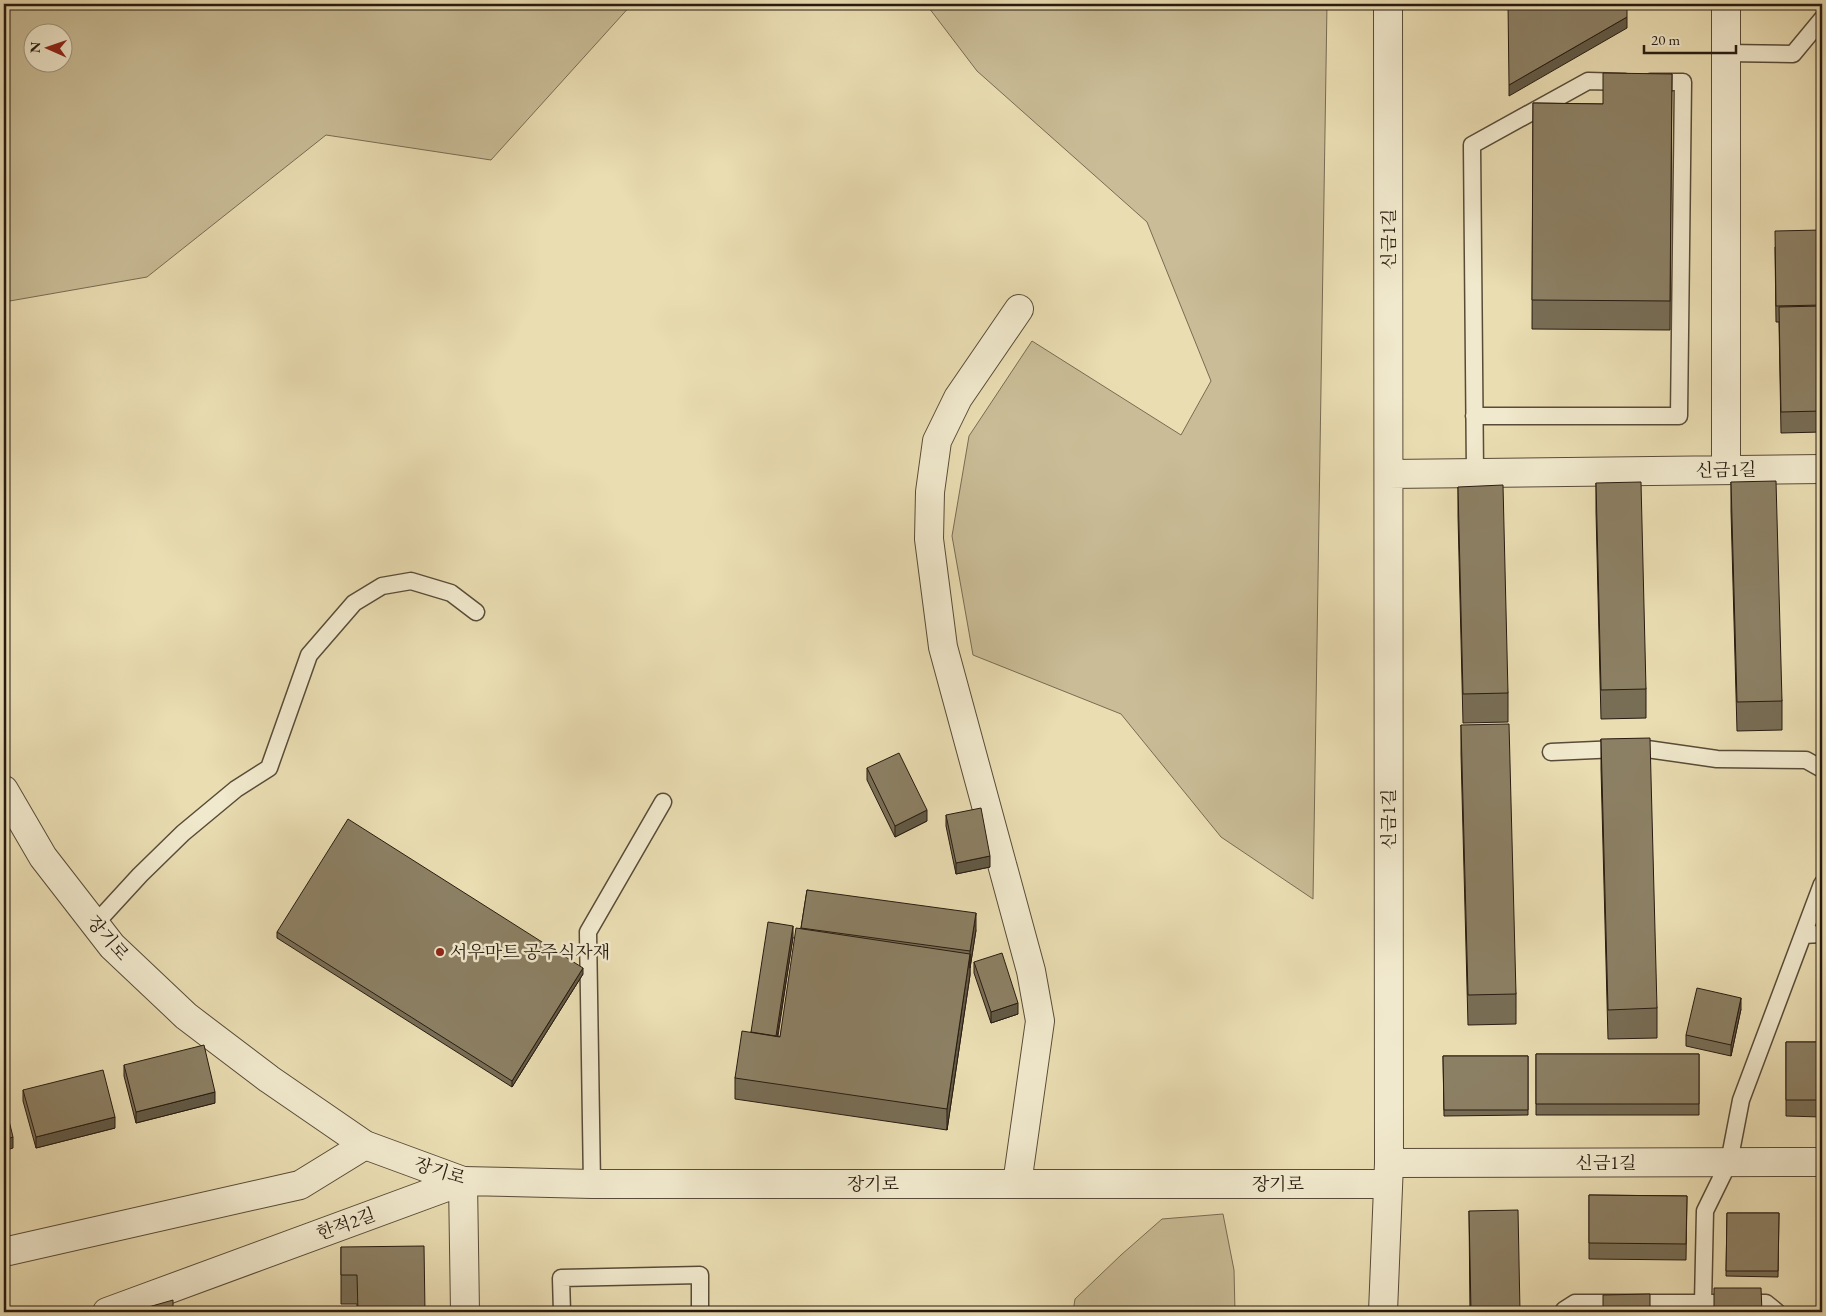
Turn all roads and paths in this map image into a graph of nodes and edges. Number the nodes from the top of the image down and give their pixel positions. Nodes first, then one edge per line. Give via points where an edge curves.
1 (1388, 4) edge
2 (1726, 4) edge
3 (1822, 19) edge
4 (1726, 53) junction
5 (1019, 309) dead end
6 (1474, 416) junction
7 (1822, 469) edge
8 (1726, 470) junction
9 (1475, 473) junction
10 (1390, 474) junction
11 (476, 612) dead end
12 (1551, 752) dead end
13 (1822, 769) edge
14 (4, 790) edge
15 (663, 802) dead end
16 (1822, 884) edge
17 (95, 924) junction
18 (1803, 934) junction
19 (1822, 934) edge
20 (365, 1146) junction
21 (1729, 1162) junction
22 (1822, 1162) edge
23 (1389, 1174) junction
24 (463, 1181) junction
25 (592, 1184) junction
26 (1017, 1184) junction
27 (4, 1252) edge
28 (1703, 1303) junction
29 (107, 1312) edge
30 (465, 1312) edge
31 (562, 1312) edge
32 (700, 1312) edge
33 (1383, 1312) edge
34 (1563, 1312) edge
35 (1777, 1312) edge

1 - 10 street, 신금1길
2 - 4 street
3 - 4 lane via 1793,54
4 - 8 street
5 - 26 street via 958,398 937,441 930,492 929,539 944,647 1031,971 1040,1021
6 - 6 lane via 1472,145 1588,81 1683,82 1679,416
6 - 9 lane
7 - 8 street, 신금1길
8 - 9 street, 신금1길
9 - 10 street, 신금1길
10 - 23 street, 신금1길
11 - 17 lane via 452,593 411,581 382,586 354,603 309,655 269,768 236,789 183,833
12 - 13 lane via 1640,748 1717,759 1806,760
14 - 17 street, 장기로 via 43,857
15 - 25 lane via 588,932
16 - 18 lane
17 - 20 street, 장기로 via 112,946 186,1016
18 - 19 lane
18 - 21 lane via 1741,1100
20 - 24 street, 장기로
20 - 27 street via 300,1185
21 - 22 street, 신금1길
21 - 23 street, 신금1길
21 - 28 lane via 1705,1211
23 - 26 street, 장기로
23 - 33 street, 신금1길
24 - 25 street, 장기로
24 - 29 street, 한적2길
24 - 30 street
25 - 26 street, 장기로
28 - 34 lane via 1575,1303
28 - 35 lane via 1766,1303
31 - 32 lane via 561,1278 700,1275

